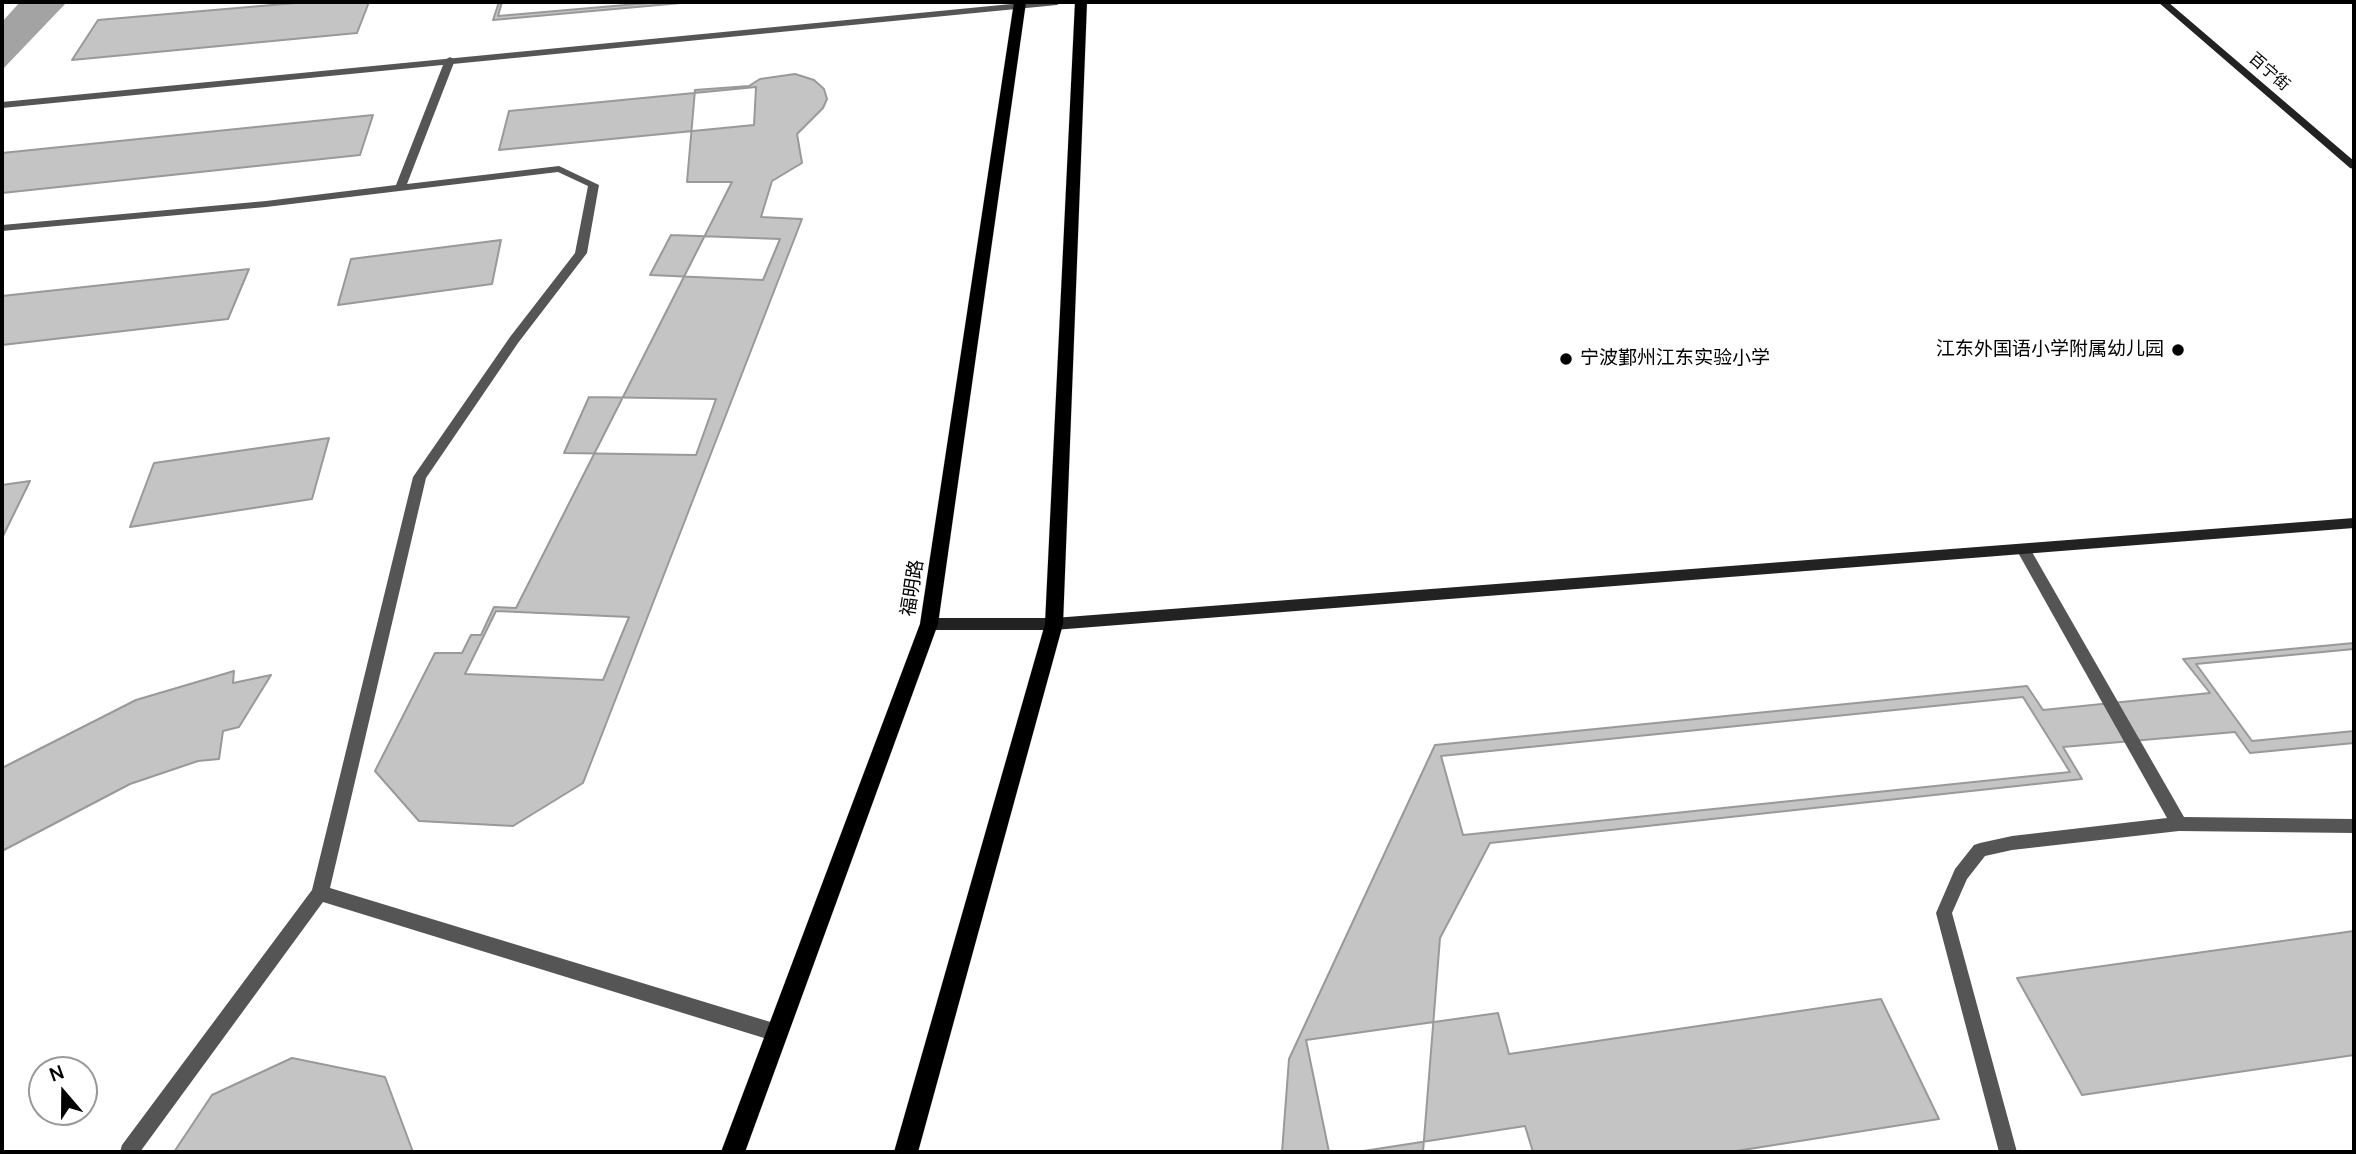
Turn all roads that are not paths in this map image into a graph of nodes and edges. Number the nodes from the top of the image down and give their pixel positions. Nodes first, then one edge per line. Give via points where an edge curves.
1 (1057, 2) edge
2 (1081, 2) edge
3 (2163, 2) edge
4 (1020, 3) edge
5 (450, 60) junction
6 (2, 105) edge
7 (2354, 166) edge
8 (400, 188) junction
9 (2, 228) edge
10 (2354, 523) edge
11 (2023, 549) junction
12 (929, 624) junction
13 (1054, 624) junction
14 (2179, 824) junction
15 (2354, 826) edge
16 (320, 893) junction
17 (777, 1033) junction
18 (129, 1152) edge
19 (733, 1152) edge
20 (906, 1152) edge
21 (2008, 1152) edge

1 - 4 street
2 - 13 main road
3 - 7 street, 百宁街
4 - 5 street
4 - 12 main road, 福明路
5 - 6 street
5 - 8 street
8 - 9 street
8 - 16 street via 559,169 594,184 581,253 419,477
10 - 11 street
11 - 13 street
11 - 14 street
12 - 13 street
12 - 17 main road, 福明路
13 - 20 main road
14 - 15 street
14 - 21 street via 1980,850 1961,874 1944,913
16 - 17 street
16 - 18 street
17 - 19 main road, 福明路

